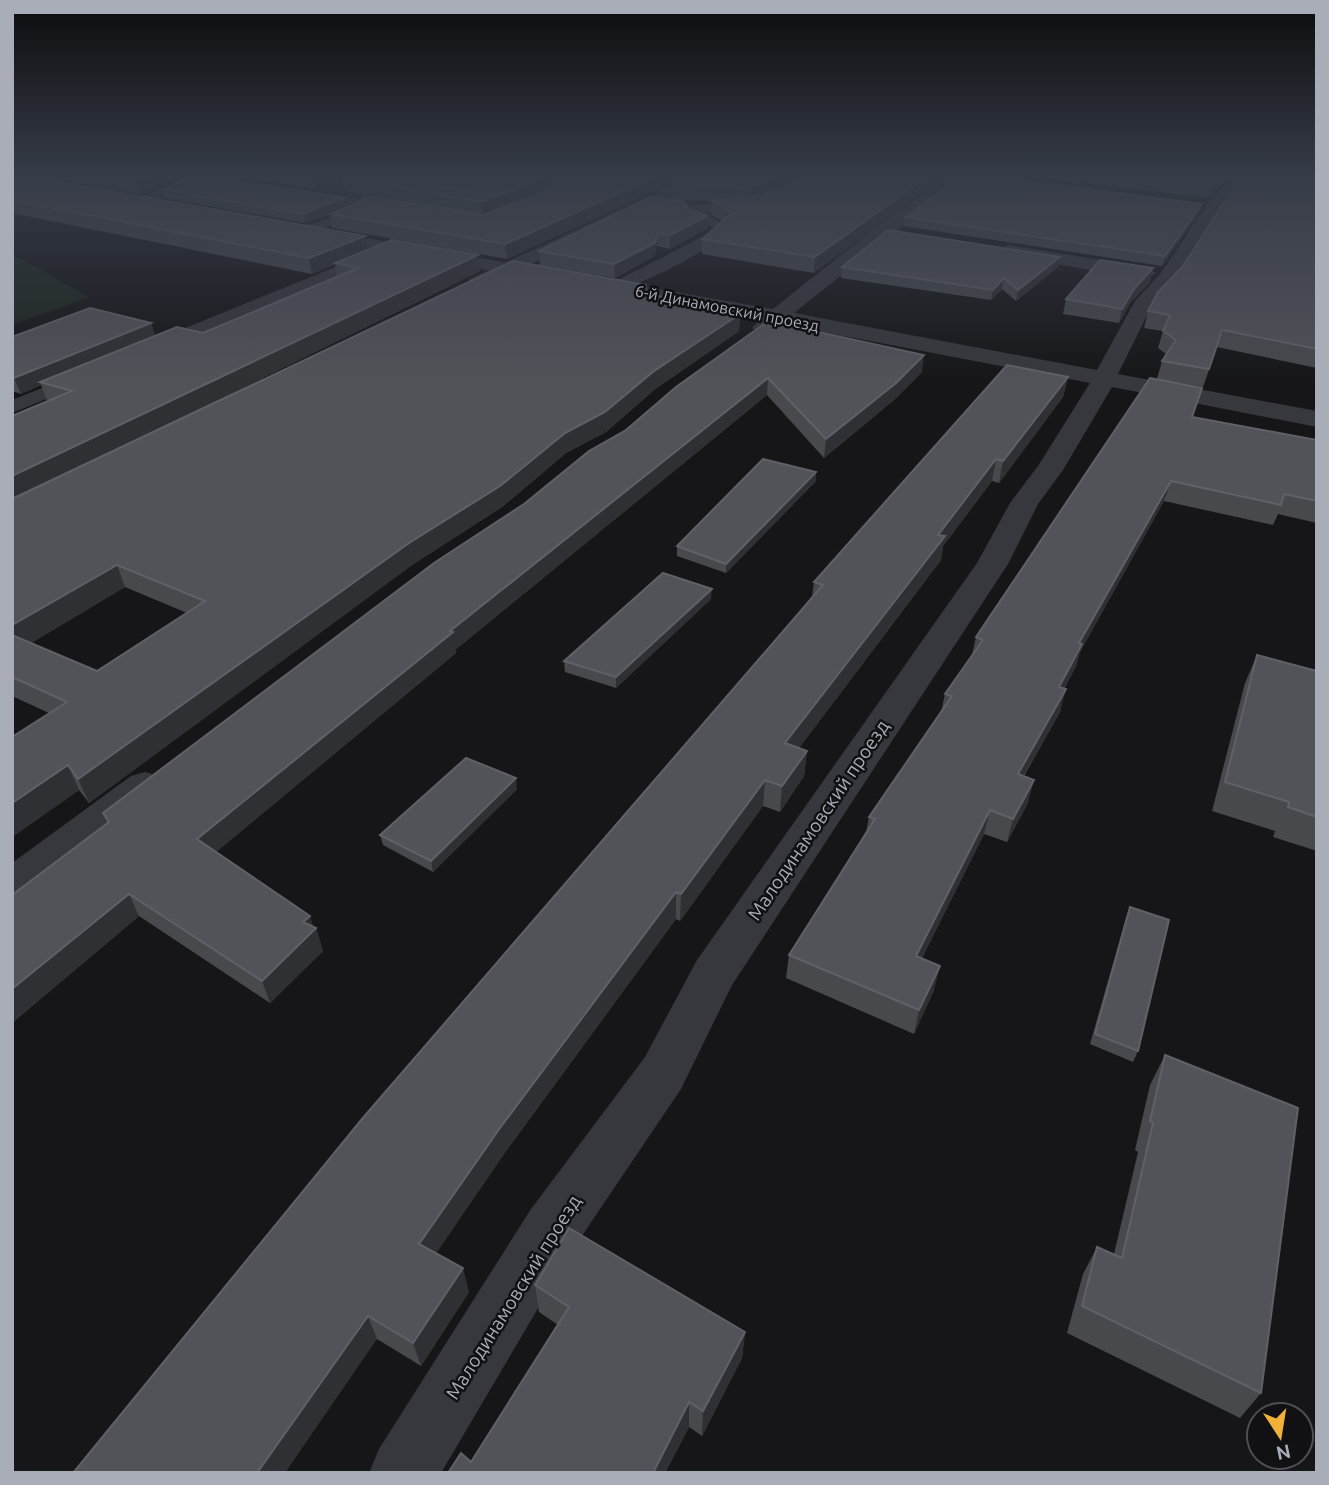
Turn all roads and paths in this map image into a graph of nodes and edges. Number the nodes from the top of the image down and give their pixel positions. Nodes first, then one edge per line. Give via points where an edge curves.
1 (373, 243) edge
2 (566, 243) edge
3 (701, 243) edge
4 (868, 243) edge
5 (1189, 243) edge
6 (396, 247) junction
7 (992, 248) edge
8 (515, 268) junction
9 (1169, 276) junction
10 (614, 286) junction
11 (457, 293) edge
12 (774, 318) junction
13 (734, 349) edge
14 (135, 355) edge
15 (98, 370) edge
16 (1104, 378) junction
17 (12, 407) edge
18 (1317, 419) edge
19 (169, 768) edge
20 (12, 886) edge
21 (403, 1473) edge

1 - 6 street, 6-й Динамовский проезд
2 - 8 street
3 - 10 lane
4 - 12 street
5 - 9 street, Малодинамовский проезд
6 - 8 street, 6-й Динамовский проезд
6 - 14 lane
7 - 9 street
8 - 10 street, 6-й Динамовский проезд
8 - 11 street
9 - 16 street, Малодинамовский проезд via 1142,305
10 - 12 street, 6-й Динамовский проезд
12 - 13 street
12 - 16 street, 6-й Динамовский проезд
15 - 17 lane
16 - 18 street, 6-й Динамовский проезд
16 - 21 street, Малодинамовский проезд via 1024,503 992,564 715,974 663,1073 552,1229
19 - 20 street

